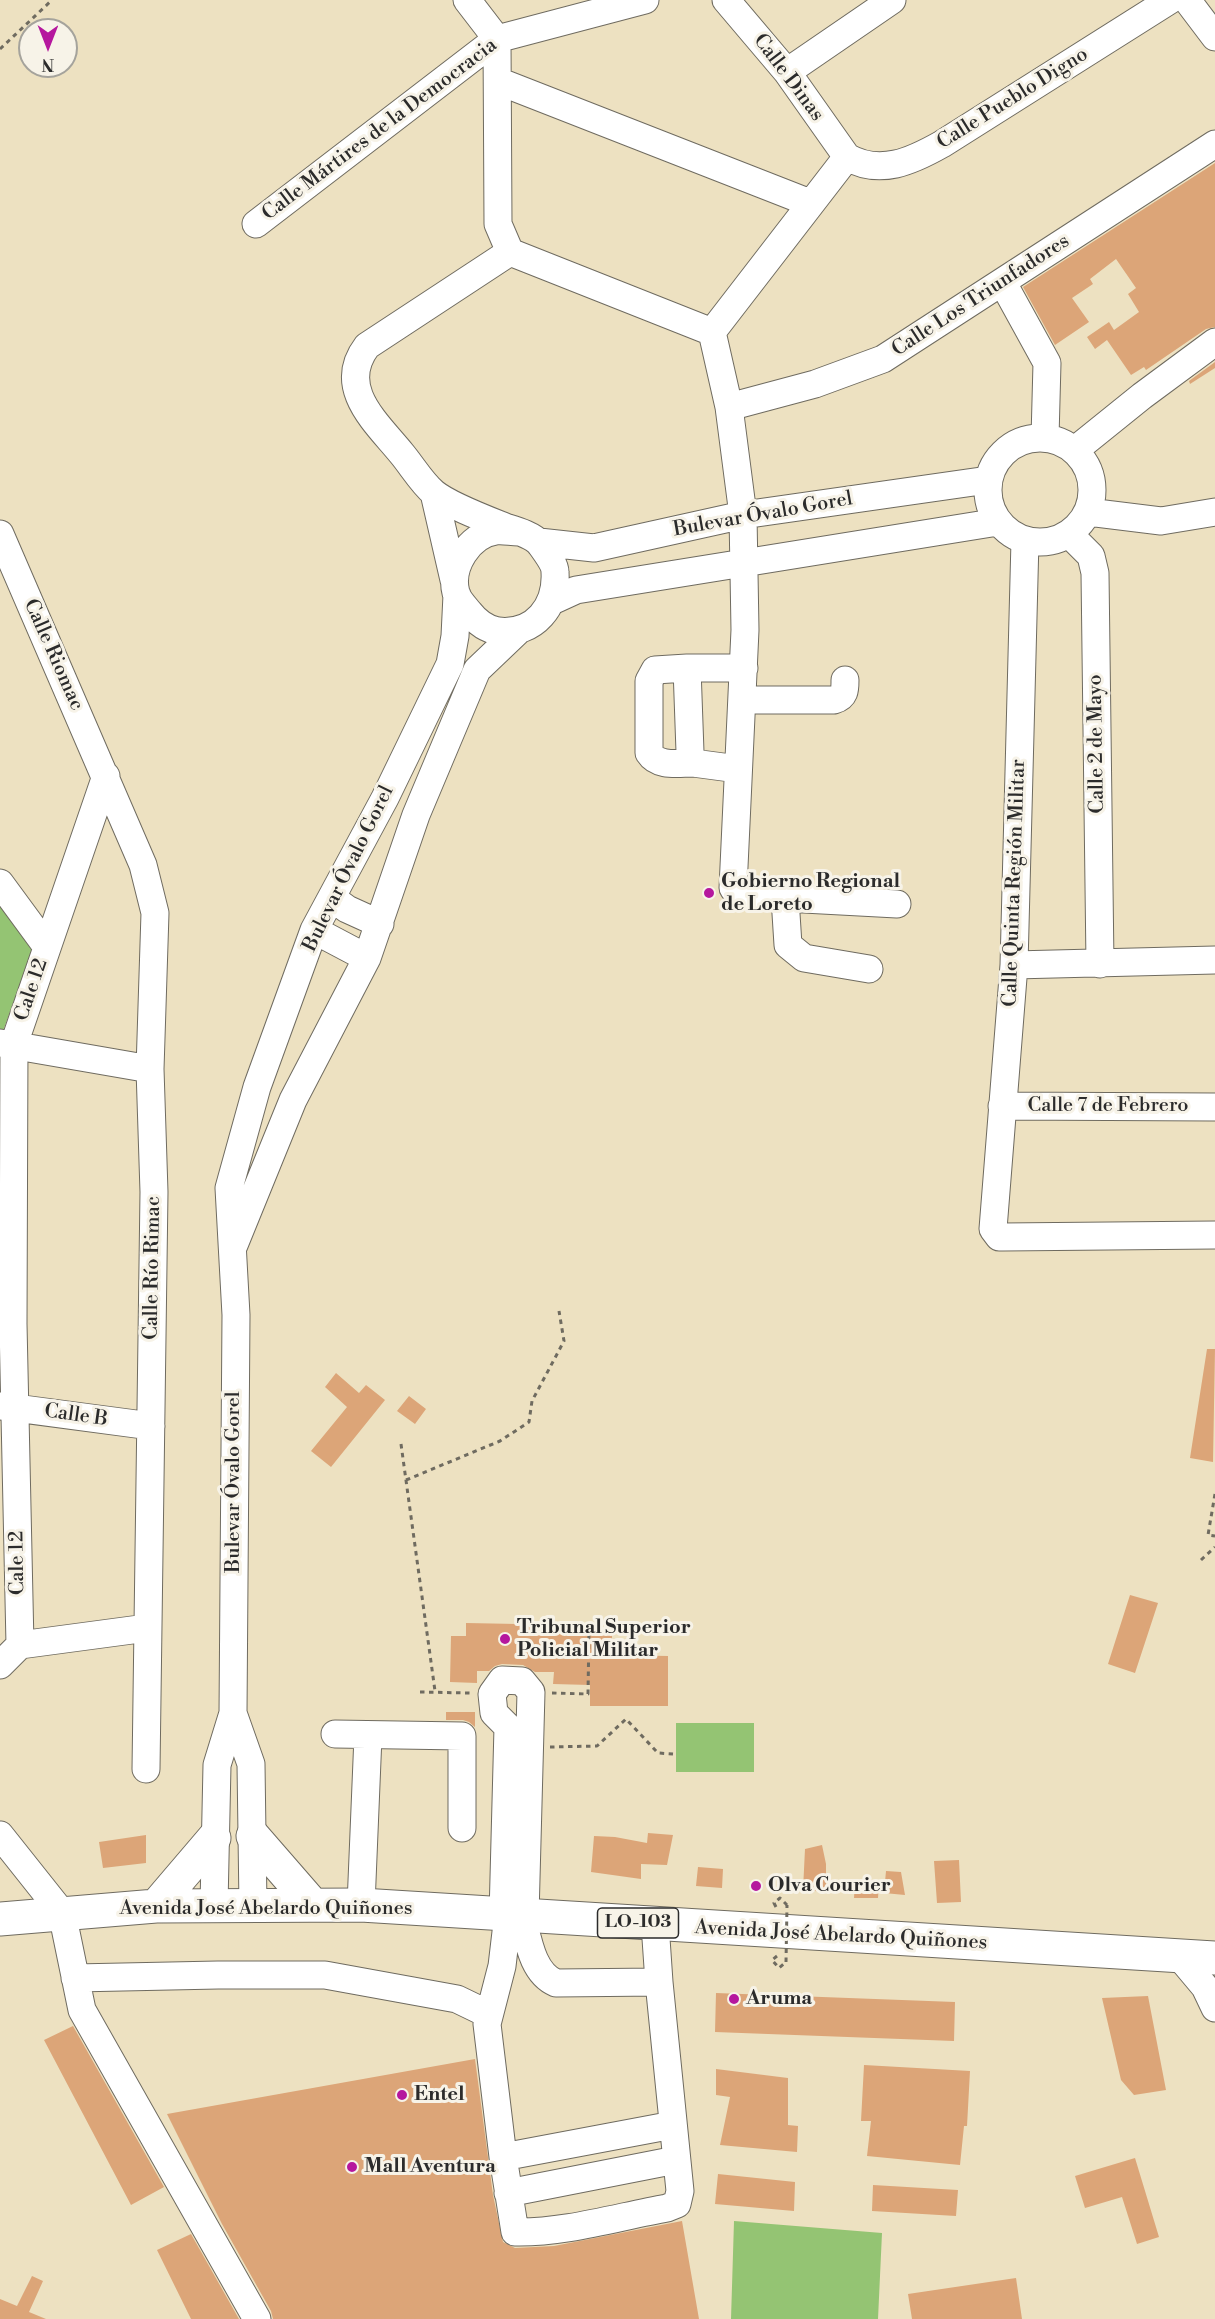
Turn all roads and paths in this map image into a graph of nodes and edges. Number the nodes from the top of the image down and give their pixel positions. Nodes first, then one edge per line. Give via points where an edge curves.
1 (52, 0) edge
2 (467, 0) edge
3 (645, 0) edge
4 (726, 0) edge
5 (892, 0) edge
6 (1170, 0) edge
7 (1187, 0) edge
8 (1215, 37) edge
9 (496, 39) junction
10 (0, 49) edge
11 (787, 72) junction
12 (498, 81) junction
13 (1215, 144) edge
14 (847, 157) junction
15 (810, 203) junction
16 (256, 224) dead end
17 (510, 252) junction
18 (1003, 283) junction
19 (712, 332) junction
20 (1215, 342) edge
21 (729, 407) junction
22 (1045, 438) junction
23 (1075, 450) junction
24 (988, 480) junction
25 (434, 493) junction
26 (1088, 512) junction
27 (1215, 512) edge
28 (743, 515) junction
29 (998, 522) junction
30 (0, 534) edge
31 (1069, 534) junction
32 (529, 537) junction
33 (1025, 540) junction
34 (744, 563) junction
35 (456, 590) junction
36 (552, 601) junction
37 (520, 629) junction
38 (687, 668) junction
39 (744, 668) junction
40 (845, 680) dead end
41 (742, 700) junction
42 (693, 763) junction
43 (738, 769) junction
44 (106, 776) junction
45 (2, 883) edge
46 (332, 898) junction
47 (785, 898) junction
48 (897, 904) dead end
49 (380, 924) junction
50 (315, 930) junction
51 (47, 946) junction
52 (367, 958) junction
53 (1215, 960) edge
54 (1100, 964) junction
55 (1014, 965) junction
56 (869, 969) dead end
57 (7, 1044) edge
58 (150, 1069) junction
59 (1002, 1106) junction
60 (1215, 1107) edge
61 (1215, 1235) edge
62 (231, 1251) junction
63 (559, 1311) dead end
64 (7, 1407) edge
65 (151, 1426) junction
66 (401, 1444) dead end
67 (406, 1480) junction
68 (1215, 1494) edge
69 (1215, 1536) edge
70 (1215, 1546) edge
71 (1201, 1560) dead end
72 (147, 1628) junction
73 (589, 1632) dead end
74 (20, 1645) junction
75 (0, 1665) edge
76 (435, 1691) junction
77 (420, 1692) dead end
78 (531, 1692) junction
79 (492, 1694) junction
80 (233, 1713) junction
81 (335, 1734) dead end
82 (368, 1736) junction
83 (530, 1747) junction
84 (673, 1754) dead end
85 (146, 1769) dead end
86 (462, 1828) dead end
87 (0, 1835) edge
88 (253, 1836) junction
89 (214, 1838) junction
90 (214, 1905) junction
91 (313, 1905) junction
92 (361, 1905) junction
93 (787, 1905) dead end
94 (156, 1906) junction
95 (252, 1906) junction
96 (62, 1913) junction
97 (514, 1916) junction
98 (0, 1919) edge
99 (655, 1924) junction
100 (1179, 1956) junction
101 (1215, 1958) edge
102 (786, 1960) dead end
103 (75, 1978) junction
104 (659, 1982) junction
105 (1215, 2008) edge
106 (488, 2014) junction
107 (673, 2125) junction
108 (503, 2157) junction
109 (676, 2160) junction
110 (508, 2193) junction
111 (256, 2319) edge

1 - 10 path
2 - 9 street
3 - 9 street, Calle Mártires de la Democracia
4 - 11 street, Calle Dinas
5 - 11 street
6 - 14 street, Calle Pueblo Digno via 920,156 874,167
7 - 8 street
9 - 12 street
9 - 16 street, Calle Mártires de la Democracia
11 - 14 street, Calle Dinas
12 - 15 street
12 - 17 street via 498,224
13 - 18 street, Calle Los Triunfadores
14 - 15 street
15 - 19 street
17 - 19 street
17 - 25 street via 367,346 358,357 356,387 362,406
18 - 21 street, Calle Los Triunfadores via 883,358 815,384
18 - 22 street via 1047,363
19 - 21 street
20 - 23 street
21 - 28 street
22 - 23 street via 1061,441
22 - 24 street via 1029,438 1002,453
23 - 26 street via 1092,479
24 - 28 street, Bulevar Óvalo Gorel
24 - 29 street via 987,495
25 - 32 street
25 - 35 street
26 - 27 street via 1161,521
26 - 31 street
28 - 32 street, Bulevar Óvalo Gorel via 594,548
28 - 34 street
29 - 33 street
29 - 34 street, Bulevar Óvalo Gorel
30 - 44 street, Calle Riomac
31 - 33 street via 1055,540
31 - 54 street, Calle 2 de Mayo via 1091,556 1095,573
32 - 35 street, Bulevar Óvalo Gorel via 495,531 473,542 459,560
32 - 36 street via 555,570
33 - 55 street, Calle Quinta Región Militar
34 - 36 street, Bulevar Óvalo Gorel via 576,590
34 - 39 street
35 - 37 street via 476,622 497,631
35 - 46 street, Bulevar Óvalo Gorel via 450,664
36 - 37 street, Bulevar Óvalo Gorel via 539,619
37 - 49 street, Bulevar Óvalo Gorel via 477,670 416,815
38 - 39 street
38 - 42 street
38 - 42 street via 652,673 649,753 664,763
39 - 41 street
40 - 41 street via 845,692 834,700
41 - 43 street
42 - 43 street
43 - 47 street via 734,890
44 - 51 street, Cale 12
44 - 58 street, Calle Río Rimac via 143,865 155,913
45 - 51 street
46 - 49 street
46 - 50 street, Bulevar Óvalo Gorel
47 - 48 street
47 - 56 street via 788,945 804,958
49 - 52 street, Bulevar Óvalo Gorel
50 - 52 street
50 - 62 street, Bulevar Óvalo Gorel via 257,1087 229,1188
51 - 57 street, Cale 12
52 - 62 street, Bulevar Óvalo Gorel via 293,1100
53 - 54 street
54 - 55 street
55 - 59 street, Calle Quinta Región Militar
57 - 58 street
57 - 64 street, Cale 12
58 - 65 street, Calle Río Rimac via 154,1192
59 - 60 street, Calle 7 de Febrero
59 - 61 street, Calle Quinta Región Militar via 992,1224 996,1233 1003,1237
62 - 80 street, Bulevar Óvalo Gorel via 236,1316
63 - 67 path via 564,1341 532,1401 530,1422 500,1441
64 - 65 street, Calle B
64 - 74 street, Cale 12
65 - 72 street, Calle Río Rimac
66 - 67 path
67 - 76 path
68 - 69 path via 1208,1535
70 - 71 path
72 - 74 street
72 - 85 street, Calle Río Rimac
73 - 78 path via 588,1694
74 - 75 street
76 - 77 path
76 - 79 path
78 - 79 street via 522,1681 502,1680
78 - 83 street
79 - 97 street via 494,1713 508,1727
80 - 88 street, Bulevar Óvalo Gorel via 251,1764
80 - 89 street, Bulevar Óvalo Gorel via 217,1765
81 - 82 street
82 - 86 street via 462,1736
82 - 92 street
83 - 84 path via 597,1746 626,1719 658,1753
83 - 97 street
87 - 96 street
88 - 91 main road
88 - 95 street, Bulevar Óvalo Gorel
89 - 90 street, Bulevar Óvalo Gorel
89 - 94 main road
90 - 94 main road, Avenida José Abelardo Quiñones / LO-103
90 - 95 main road, Avenida José Abelardo Quiñones / LO-103
91 - 92 main road, Avenida José Abelardo Quiñones / LO-103
91 - 95 main road, Avenida José Abelardo Quiñones / LO-103
92 - 97 main road, Avenida José Abelardo Quiñones / LO-103
93 - 102 path, bridge
94 - 96 main road, Avenida José Abelardo Quiñones / LO-103
96 - 98 main road, Avenida José Abelardo Quiñones / LO-103
96 - 103 street
97 - 99 main road, Avenida José Abelardo Quiñones / LO-103
97 - 104 street via 547,1980
97 - 106 street
99 - 100 main road, Avenida José Abelardo Quiñones / LO-103
99 - 104 street
100 - 101 main road, Avenida José Abelardo Quiñones / LO-103
100 - 105 street via 1205,1987
103 - 106 street via 325,1975 457,1999
103 - 111 street via 82,2010
104 - 107 street
106 - 108 street
107 - 108 street
107 - 109 street
108 - 110 street
109 - 110 street
109 - 110 street via 680,2191 677,2204 667,2208 515,2232

